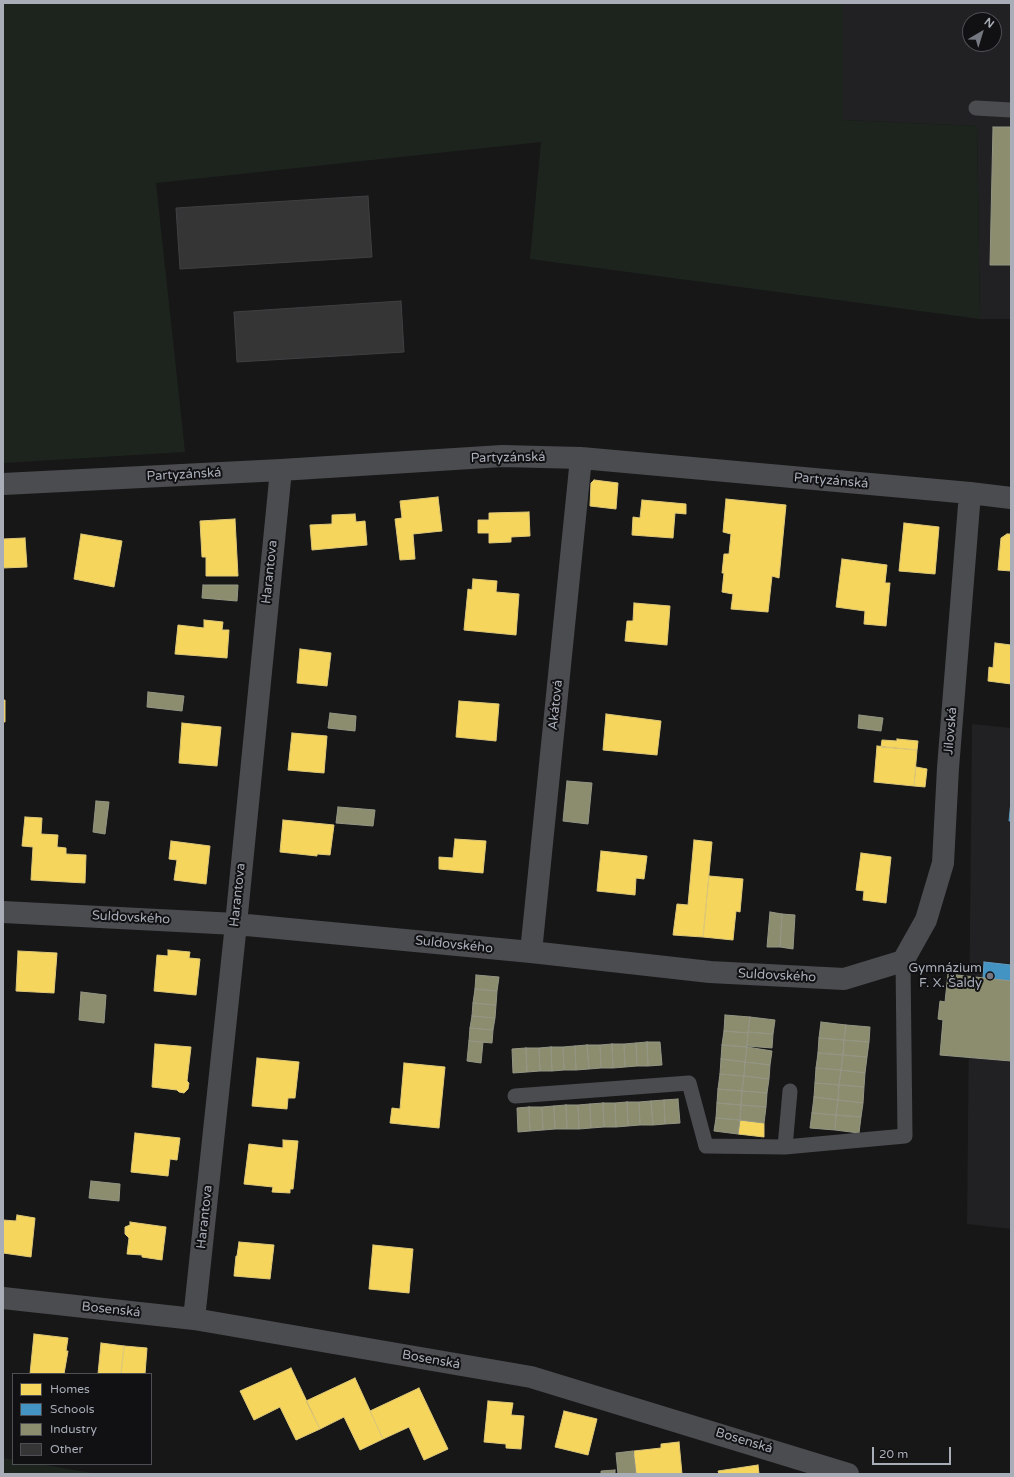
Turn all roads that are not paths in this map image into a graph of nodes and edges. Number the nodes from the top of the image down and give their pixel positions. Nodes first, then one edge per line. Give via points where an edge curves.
1 (976, 108) dead end
2 (1011, 110) edge
3 (581, 458) junction
4 (281, 470) junction
5 (3, 484) edge
6 (970, 493) junction
7 (1011, 498) edge
8 (3, 912) edge
9 (236, 924) junction
10 (531, 952) junction
11 (903, 961) junction
12 (790, 1091) dead end
13 (515, 1096) dead end
14 (785, 1147) junction
15 (3, 1298) edge
16 (194, 1319) junction
17 (848, 1474) edge

1 - 2 lane
3 - 4 street, Partyzánská via 502,456
3 - 6 street, Partyzánská
3 - 10 street, Akátová
4 - 5 street, Partyzánská
4 - 9 street, Harantova
6 - 7 street, Partyzánská
6 - 11 street, Jílovská via 943,863 926,920
8 - 9 street, Suldovského
9 - 10 street, Suldovského
9 - 16 street, Harantova
10 - 11 street, Suldovského via 710,972 844,979
11 - 14 lane via 905,1136
12 - 14 lane
13 - 14 lane via 689,1083 706,1146
15 - 16 street, Bosenská
16 - 17 street, Bosenská via 531,1377

